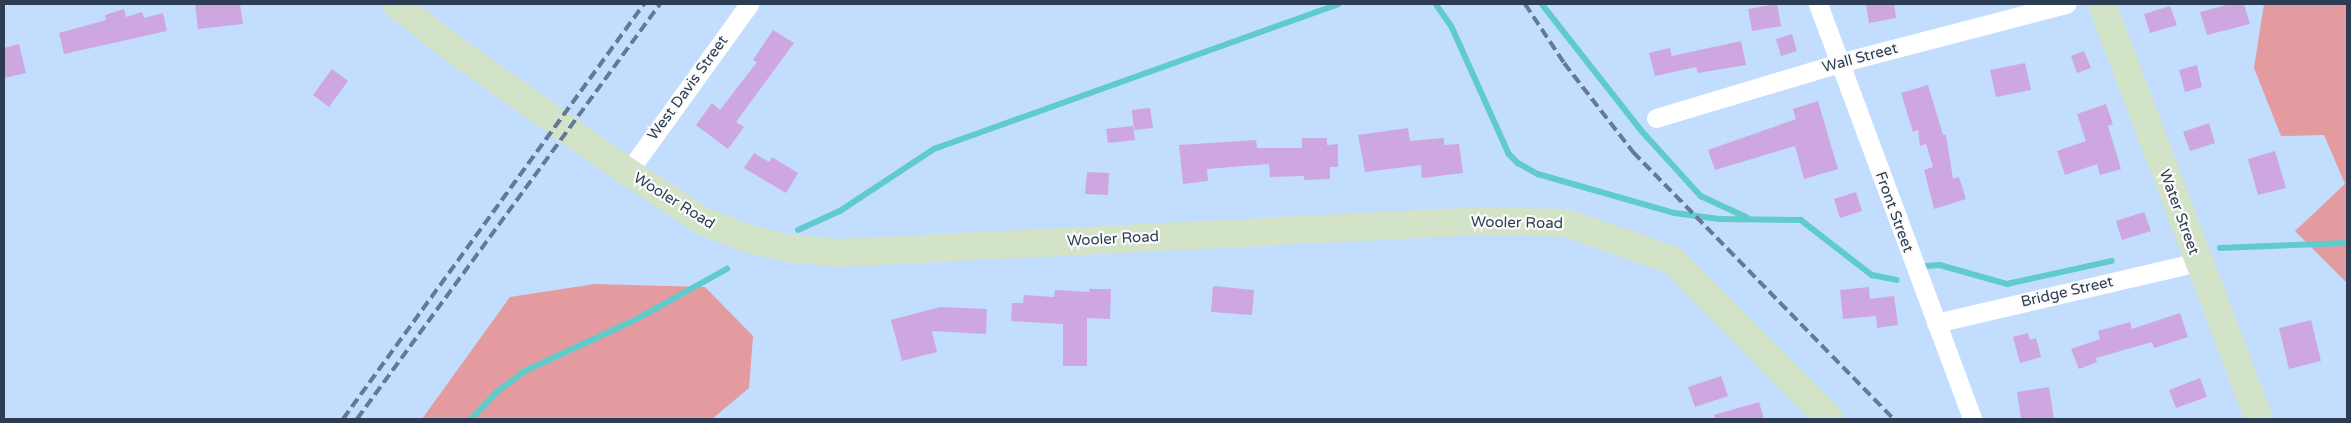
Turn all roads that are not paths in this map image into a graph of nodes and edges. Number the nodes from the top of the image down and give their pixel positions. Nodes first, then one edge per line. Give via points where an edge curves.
1 (396, 4) edge
2 (749, 4) edge
3 (1818, 4) edge
4 (2066, 4) edge
5 (2102, 4) edge
6 (1839, 63) junction
7 (1656, 118) dead end
8 (628, 172) junction
9 (2198, 262) junction
10 (1936, 323) junction
11 (1830, 419) edge
12 (1972, 419) edge
13 (2259, 419) edge

1 - 8 street, Wooler Road via 452,49
2 - 8 street, West Davis Street
3 - 6 street, Front Street
4 - 6 street, Wall Street
5 - 9 street, Water Street
6 - 7 street, Wall Street
6 - 10 street, Front Street
8 - 11 street, Wooler Road via 720,229 770,244 839,253 1482,221 1566,223 1672,260
9 - 10 street, Bridge Street
9 - 13 street, Water Street
10 - 12 street, Front Street

